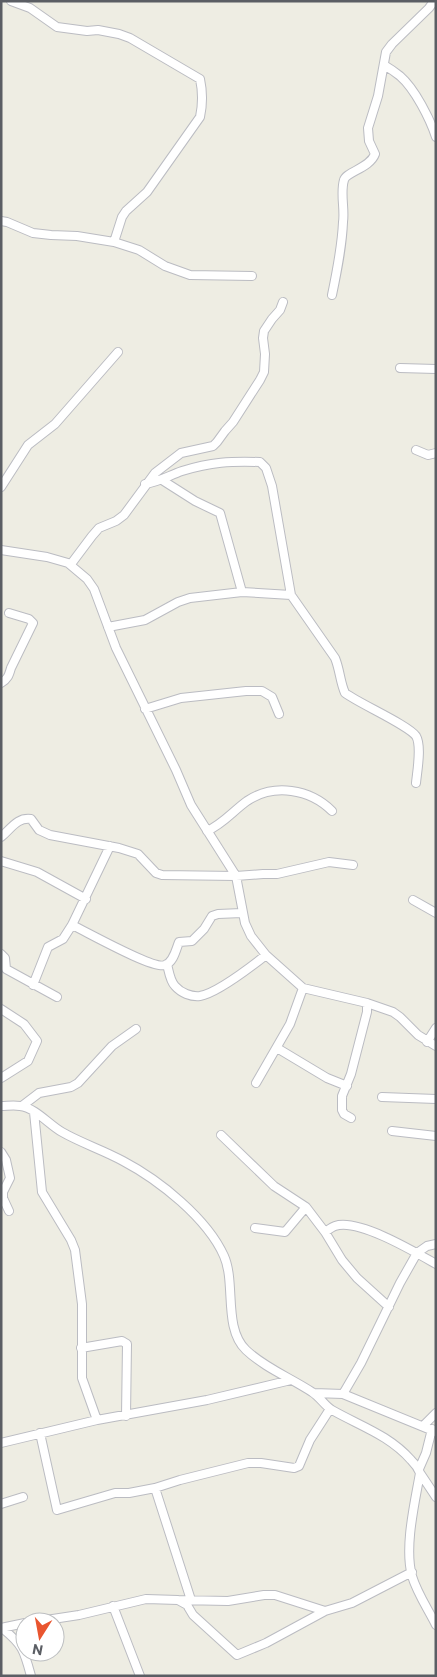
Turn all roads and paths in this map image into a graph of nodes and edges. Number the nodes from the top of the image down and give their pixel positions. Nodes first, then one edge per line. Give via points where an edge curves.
1 (11, 1) edge
2 (434, 1) edge
3 (20, 3) edge
4 (384, 65) junction
5 (436, 137) edge
6 (1, 221) edge
7 (114, 242) junction
8 (252, 276) dead end
9 (332, 295) dead end
10 (283, 302) dead end
11 (118, 352) dead end
12 (400, 368) dead end
13 (436, 369) edge
14 (416, 450) dead end
15 (436, 453) edge
16 (162, 480) junction
17 (145, 484) junction
18 (1, 487) edge
19 (1, 550) edge
20 (71, 564) junction
21 (242, 592) junction
22 (291, 595) junction
23 (9, 613) dead end
24 (108, 627) junction
25 (1, 683) edge
26 (145, 709) junction
27 (279, 714) dead end
28 (416, 783) dead end
29 (332, 811) dead end
30 (207, 831) junction
31 (1, 837) edge
32 (110, 846) junction
33 (1, 861) edge
34 (354, 865) dead end
35 (236, 876) junction
36 (86, 899) junction
37 (413, 900) dead end
38 (242, 913) junction
39 (436, 913) edge
40 (72, 925) junction
41 (1, 954) edge
42 (266, 955) junction
43 (167, 964) junction
44 (34, 985) junction
45 (303, 988) junction
46 (57, 997) dead end
47 (367, 1003) junction
48 (1, 1009) edge
49 (436, 1028) edge
50 (136, 1029) dead end
51 (427, 1042) junction
52 (436, 1046) edge
53 (276, 1048) junction
54 (1, 1078) edge
55 (256, 1083) dead end
56 (347, 1086) junction
57 (382, 1097) dead end
58 (436, 1098) edge
59 (1, 1106) edge
60 (22, 1106) junction
61 (34, 1112) junction
62 (351, 1118) dead end
63 (392, 1131) dead end
64 (221, 1135) dead end
65 (436, 1136) edge
66 (1, 1152) edge
67 (306, 1207) junction
68 (9, 1211) dead end
69 (255, 1228) dead end
70 (325, 1232) junction
71 (436, 1244) edge
72 (417, 1253) junction
73 (436, 1264) edge
74 (389, 1307) junction
75 (81, 1348) junction
76 (291, 1380) junction
77 (314, 1393) junction
78 (342, 1394) junction
79 (330, 1409) junction
80 (436, 1413) edge
81 (126, 1416) junction
82 (97, 1420) junction
83 (423, 1426) junction
84 (434, 1430) edge
85 (40, 1433) junction
86 (1, 1443) edge
87 (419, 1471) junction
88 (155, 1488) junction
89 (23, 1497) dead end
90 (436, 1497) edge
91 (1, 1504) edge
92 (412, 1572) junction
93 (178, 1600) junction
94 (191, 1600) junction
95 (113, 1606) junction
96 (325, 1611) junction
97 (65, 1617) edge
98 (15, 1625) edge
99 (436, 1625) edge
100 (2, 1628) edge
101 (31, 1676) edge
102 (140, 1676) edge

1 - 3 street
2 - 4 street via 392,44 386,52
3 - 7 street via 57,27 98,30 130,38 200,79 203,94 200,117 147,192 126,211
4 - 5 street via 401,76 412,89
4 - 9 street via 368,128 375,154 343,181 344,220
6 - 7 street via 33,233
7 - 8 street via 139,250 165,266 190,275
10 - 17 street via 264,331 264,372 233,422 213,446 181,453
11 - 18 street via 55,424 28,445
12 - 13 street
14 - 15 street via 428,455
16 - 17 street
16 - 21 street via 220,512
16 - 22 street via 180,472 226,461 260,462 266,468 272,486
17 - 20 street via 124,515 100,528
19 - 20 street
20 - 24 street via 94,589
21 - 22 street
21 - 24 street via 190,598 146,620
22 - 28 street via 335,658 345,693 416,737
23 - 25 street via 33,623 9,675
24 - 26 street
26 - 27 street via 181,698 246,691 262,692 272,698
26 - 30 street via 191,806
29 - 30 street via 312,795 271,791 259,794 219,826
30 - 35 street
31 - 32 street via 15,823 27,818 39,830 50,835
32 - 35 street via 138,854 162,875
32 - 36 street
33 - 36 street via 37,872
34 - 35 street via 329,862 277,874
35 - 38 street
36 - 40 street
37 - 39 street
38 - 42 street via 251,936
38 - 43 street via 212,916 192,941 178,942 172,960
40 - 43 street via 155,965
40 - 44 street via 63,939 48,947
41 - 44 street via 6,968
42 - 43 street via 224,985 201,996 192,996 176,988
42 - 45 street
44 - 46 street
45 - 47 street
45 - 53 street via 290,1024
47 - 51 street via 393,1012
47 - 56 street
48 - 54 street via 24,1024 36,1041 28,1062
49 - 51 street
50 - 60 street via 112,1046 78,1083 39,1093
51 - 52 street
53 - 55 street
53 - 56 street
56 - 62 street via 340,1103 344,1114
57 - 58 street
59 - 60 street
60 - 61 street
61 - 75 street via 42,1192 75,1250 82,1304
61 - 76 street via 62,1132 147,1175 172,1194 206,1228 225,1258 238,1338 257,1360
63 - 65 street
64 - 67 street via 274,1186
66 - 68 street via 10,1178 3,1192
67 - 69 street via 284,1232
67 - 70 street
70 - 72 street via 335,1226 348,1225 368,1230
70 - 74 street via 352,1272
71 - 72 street
72 - 73 street
72 - 74 street
74 - 78 street
75 - 81 street via 122,1341 127,1344
75 - 82 street via 82,1378
76 - 77 street
76 - 81 street
77 - 78 street
77 - 79 street
78 - 83 street
79 - 87 street via 385,1438 406,1454
79 - 88 street via 310,1440 299,1466 248,1463
80 - 83 street
81 - 82 street
82 - 85 street
83 - 84 street
84 - 87 street
85 - 86 street
85 - 88 street via 57,1510 115,1493
87 - 90 street
87 - 92 street via 412,1523
88 - 94 street
89 - 91 street
92 - 96 street via 352,1602
92 - 99 street
93 - 94 street
93 - 95 street via 146,1599
93 - 96 street via 238,1655
94 - 96 street via 228,1601 264,1594
95 - 97 street
95 - 102 street
98 - 100 street
100 - 101 street via 24,1649

